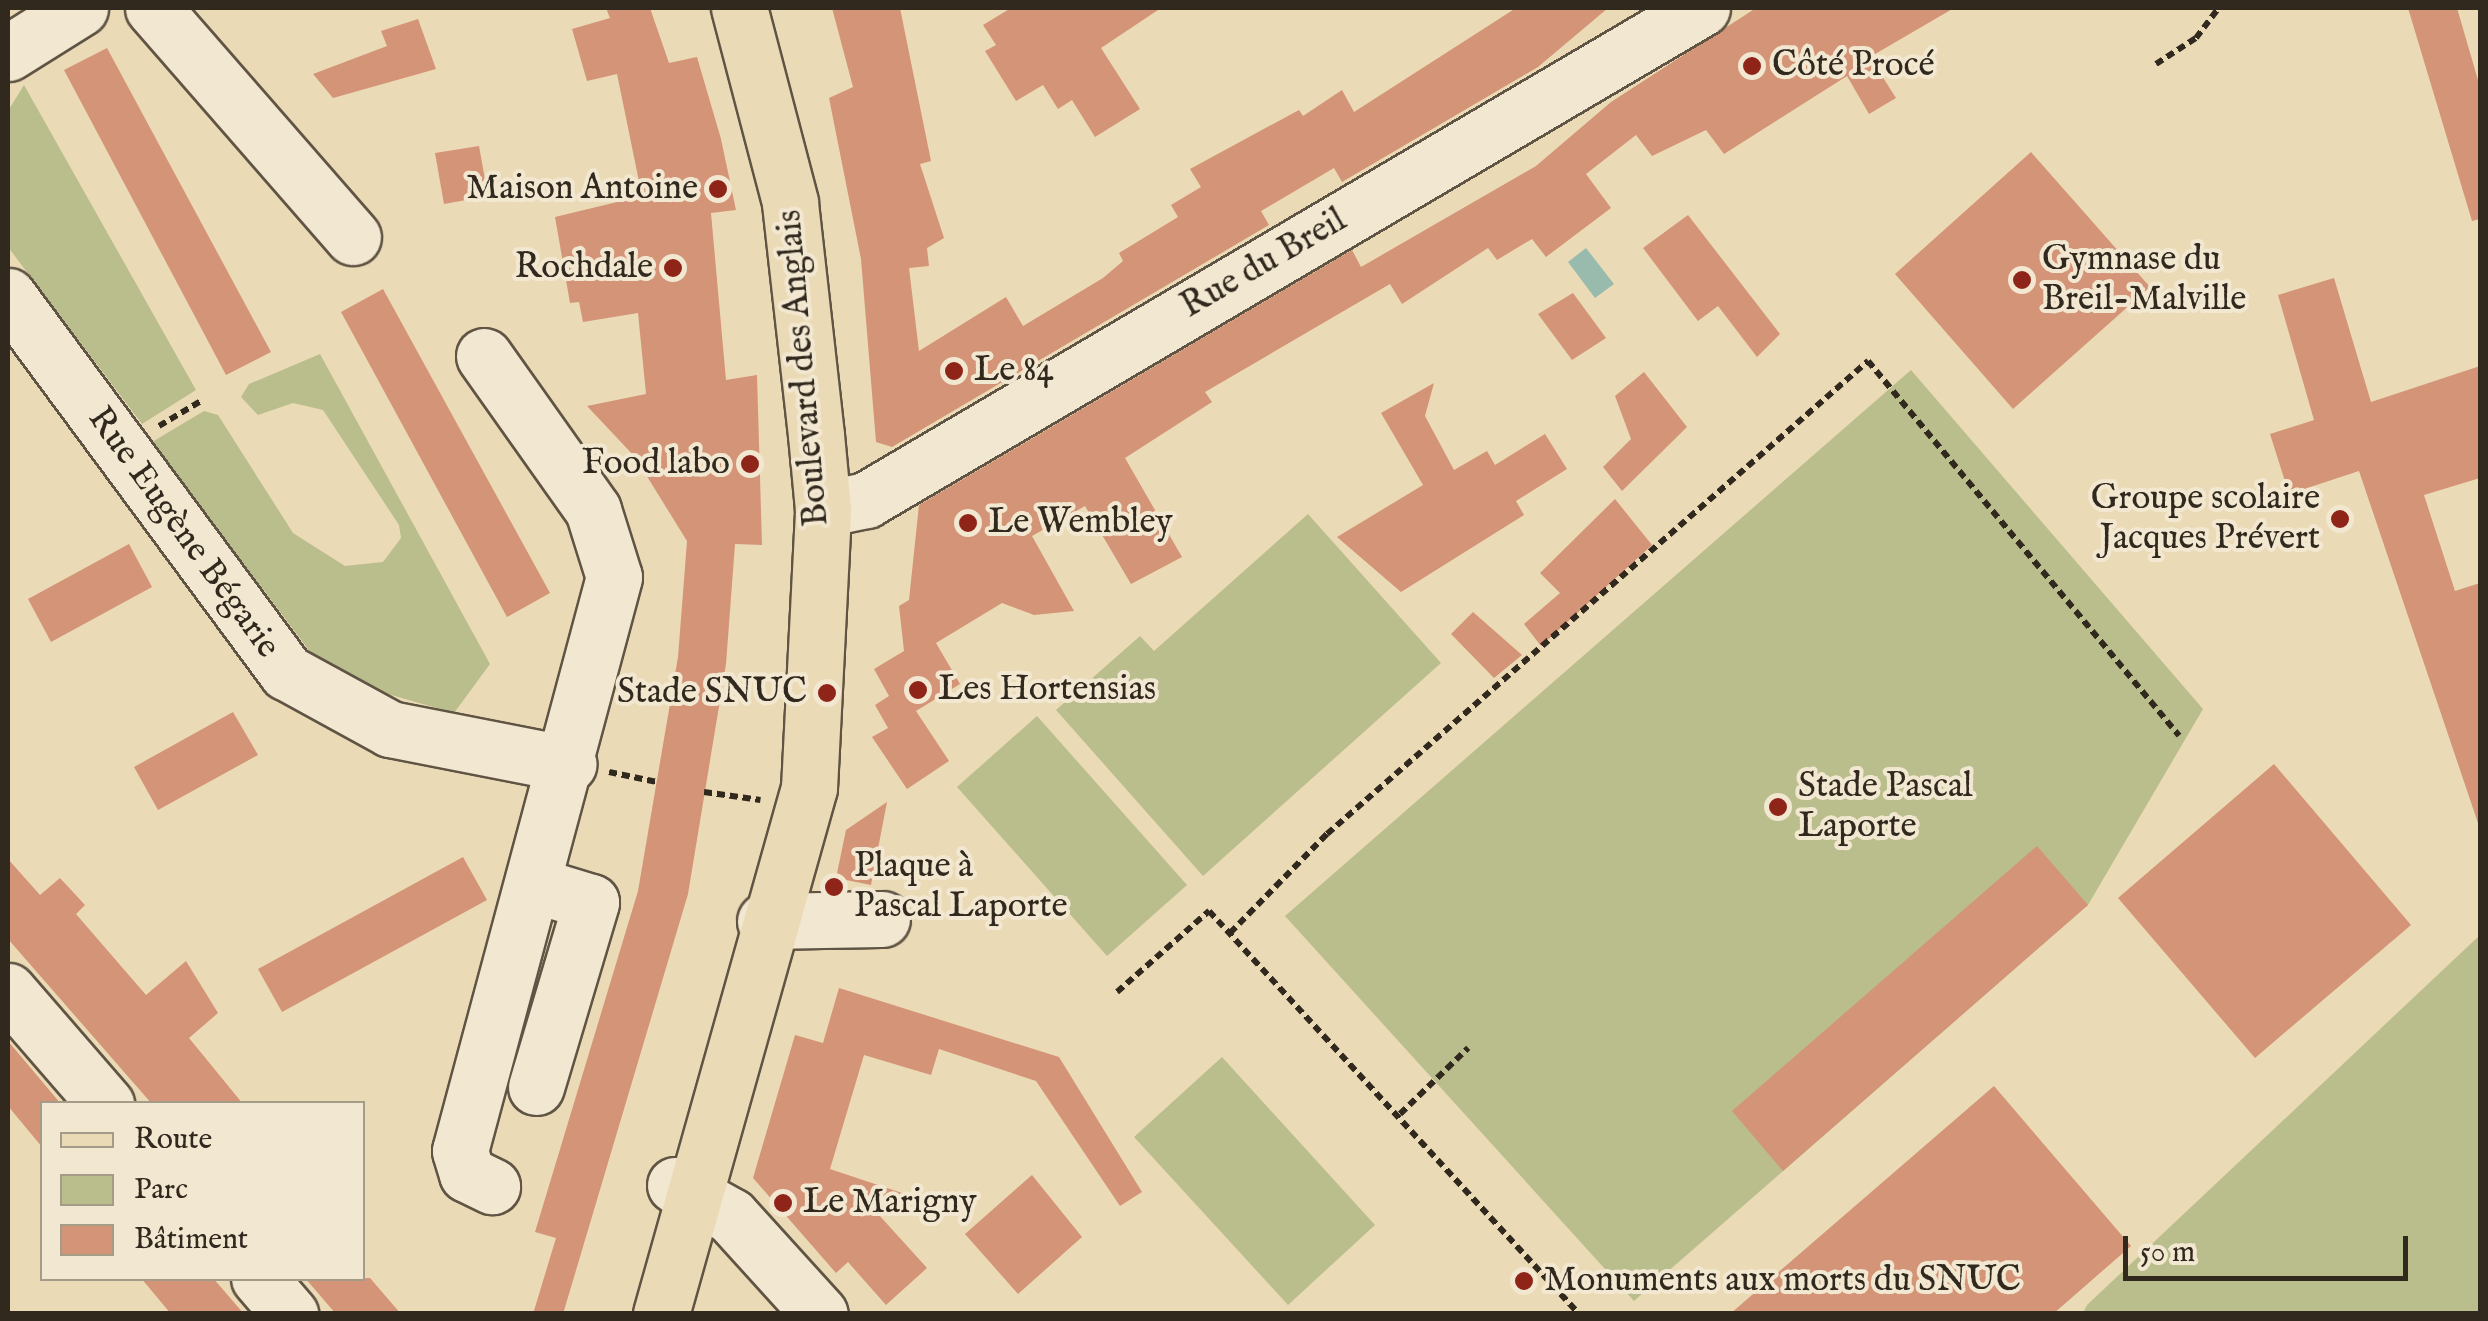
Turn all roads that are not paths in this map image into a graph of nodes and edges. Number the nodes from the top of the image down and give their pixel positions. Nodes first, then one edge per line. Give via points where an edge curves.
1 (80, 8) edge
2 (153, 8) edge
3 (739, 8) edge
4 (1702, 8) edge
5 (8, 53) edge
6 (353, 237) dead end
7 (8, 296) edge
8 (484, 356) dead end
9 (823, 509) junction
10 (570, 764) junction
11 (538, 886) junction
12 (882, 919) dead end
13 (766, 922) junction
14 (8, 991) edge
15 (536, 1087) dead end
16 (103, 1101) edge
17 (492, 1186) dead end
18 (687, 1195) junction
19 (262, 1281) edge
20 (290, 1314) edge
21 (646, 1314) edge
22 (661, 1314) edge
23 (820, 1314) edge

1 - 5 street
2 - 6 street
3 - 9 main road, Boulevard des Anglais via 790,202
4 - 9 street, Rue du Breil via 866,500
7 - 10 street, Rue Eugène Bégarie via 286,672 390,730
8 - 10 street via 593,510 613,554 612,606
9 - 13 main road, Boulevard des Anglais via 807,799 788,890
10 - 11 street
11 - 15 street via 590,902
11 - 17 street via 460,1152 462,1168
12 - 13 street
13 - 18 main road, Boulevard des Anglais
14 - 16 street
18 - 21 main road, Boulevard des Anglais
18 - 22 main road, Boulevard des Anglais
18 - 23 street via 730,1216
19 - 20 street

